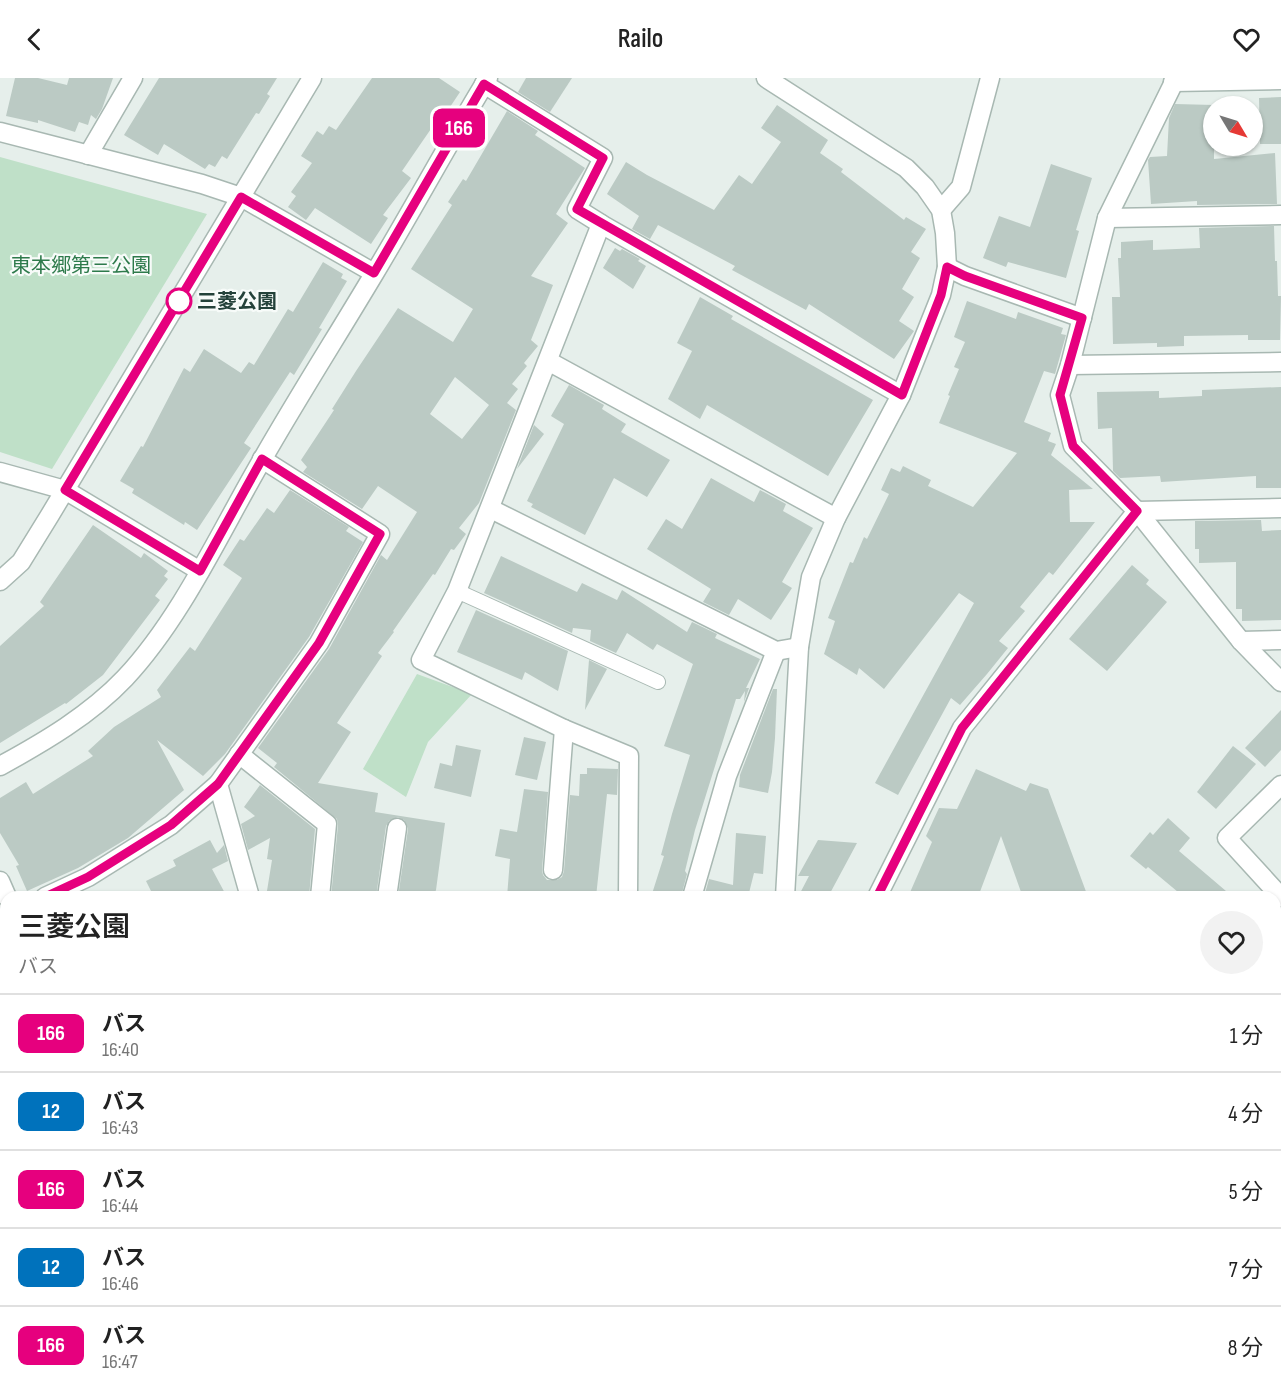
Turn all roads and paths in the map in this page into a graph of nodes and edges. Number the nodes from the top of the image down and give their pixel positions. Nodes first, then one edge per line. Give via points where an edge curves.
1 (133, 78) edge
2 (312, 78) edge
3 (766, 78) edge
4 (990, 78) edge
5 (1174, 80) edge
6 (1281, 80) edge
7 (486, 81) edge
8 (0, 132) edge
9 (87, 155) junction
10 (241, 197) junction
11 (941, 210) junction
12 (1281, 216) edge
13 (1107, 219) junction
14 (601, 224) junction
15 (947, 267) junction
16 (374, 273) junction
17 (1082, 318) junction
18 (548, 361) junction
19 (1281, 362) edge
20 (1070, 365) junction
21 (902, 395) junction
22 (262, 459) junction
23 (0, 472) edge
24 (65, 490) junction
25 (1281, 508) edge
26 (491, 509) junction
27 (1137, 511) junction
28 (836, 518) junction
29 (200, 571) junction
30 (0, 581) edge
31 (458, 591) junction
32 (1281, 640) edge
33 (1241, 641) junction
34 (799, 647) junction
35 (776, 651) junction
36 (658, 682) dead end
37 (1281, 682) edge
38 (564, 729) junction
39 (239, 754) junction
40 (0, 766) edge
41 (218, 784) junction
42 (1281, 785) edge
43 (397, 828) dead end
44 (553, 870) dead end
45 (58, 891) edge
46 (248, 891) edge
47 (321, 891) edge
48 (388, 891) edge
49 (628, 891) edge
50 (694, 891) edge
51 (785, 891) edge
52 (880, 891) edge
53 (1276, 891) edge

1 - 9 street
2 - 10 street
3 - 11 street via 906,168
4 - 11 street via 961,187
5 - 6 street
5 - 13 street
7 - 14 street via 603,158 577,209
7 - 16 street
8 - 9 street
9 - 10 street
10 - 16 street
10 - 24 street
11 - 15 street
12 - 13 street
13 - 17 street
14 - 18 street
14 - 21 street
15 - 17 street
15 - 21 street via 941,295
16 - 22 street
17 - 20 street
18 - 26 street
18 - 28 street
19 - 20 street
20 - 27 street via 1060,395 1073,446
21 - 28 street
22 - 29 street
22 - 39 street via 380,534 319,643
23 - 24 street
24 - 29 street
24 - 30 street via 21,562
25 - 27 street
26 - 31 street
26 - 35 street
27 - 33 street
27 - 52 street via 962,728
28 - 34 street via 811,577
29 - 40 street via 155,641 105,698
31 - 36 lane
31 - 38 street via 421,660
32 - 33 street
33 - 37 street
34 - 35 street
34 - 51 street
35 - 50 street via 727,776
38 - 44 street
38 - 49 street via 629,756
39 - 41 street
39 - 47 street via 327,825
41 - 45 street via 171,825 88,877
41 - 46 street
42 - 53 street via 1227,838
43 - 48 street

